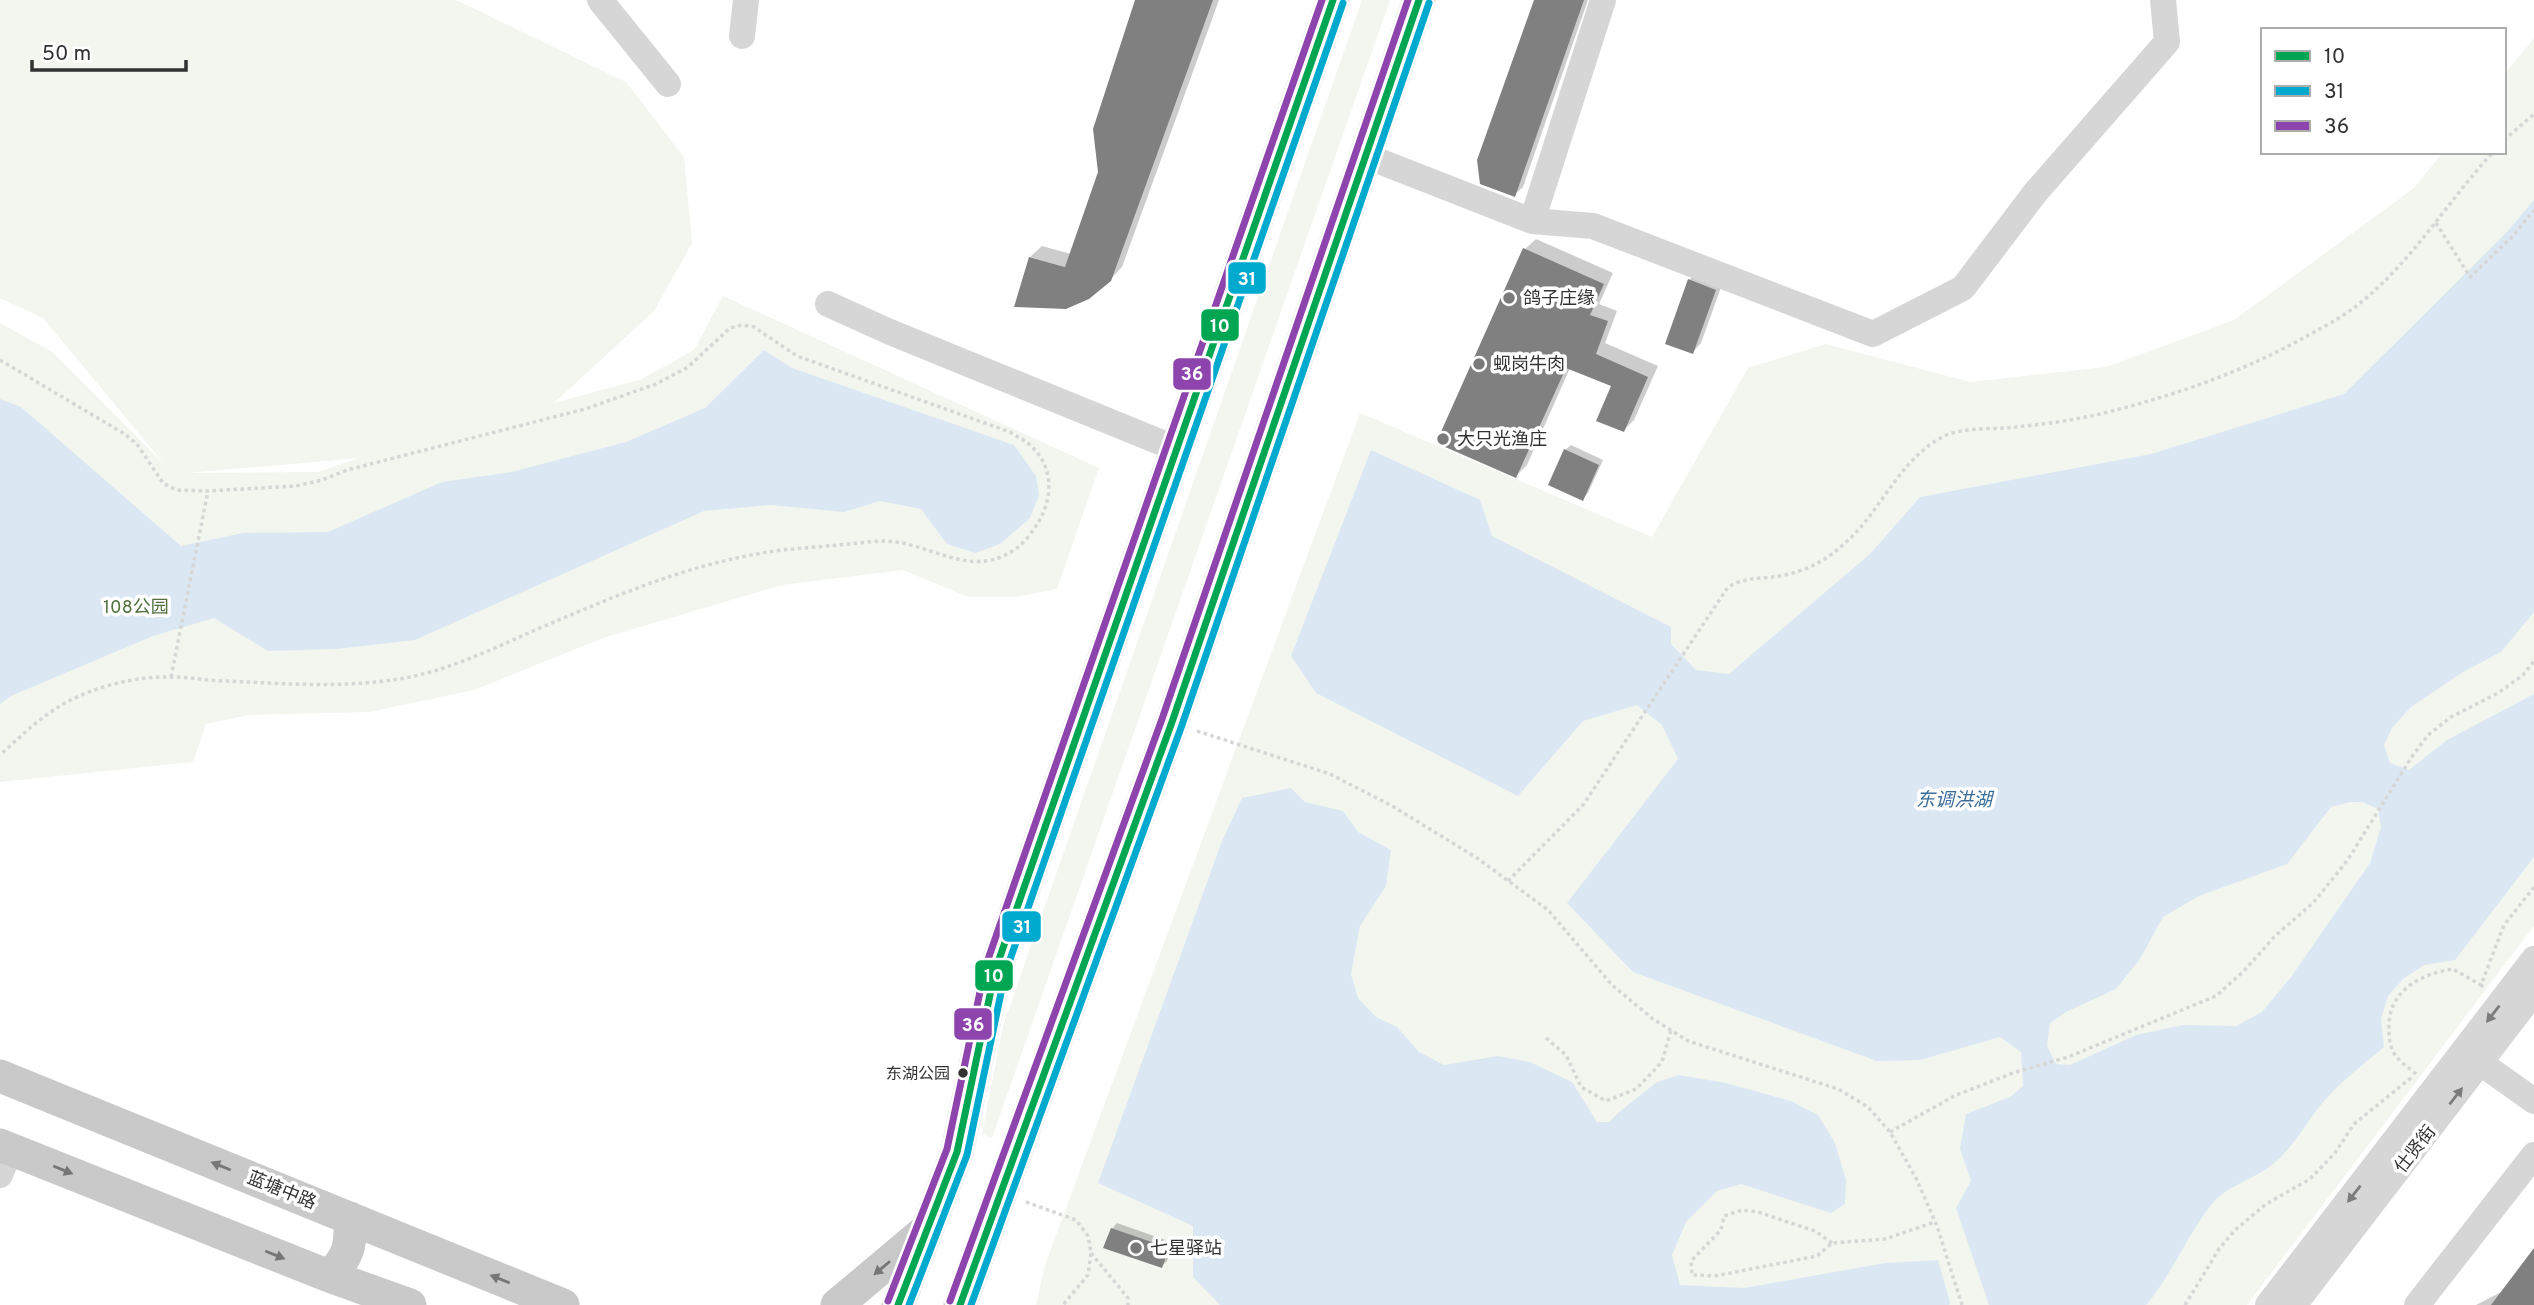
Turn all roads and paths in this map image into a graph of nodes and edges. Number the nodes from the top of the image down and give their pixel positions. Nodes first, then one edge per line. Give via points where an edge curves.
1 (600, 0) edge
2 (746, 0) edge
3 (1333, 0) edge
4 (1419, 0) edge
5 (1603, 0) edge
6 (2163, 0) edge
7 (742, 36) dead end
8 (668, 85) dead end
9 (2534, 114) edge
10 (2506, 138) edge
11 (2491, 154) edge
12 (1366, 156) junction
13 (2534, 210) edge
14 (1532, 221) junction
15 (2437, 223) junction
16 (828, 304) dead end
17 (0, 360) edge
18 (1177, 449) junction
19 (208, 491) junction
20 (2534, 661) edge
21 (171, 677) junction
22 (1172, 722) junction
23 (0, 755) edge
24 (1508, 881) junction
25 (2534, 887) edge
26 (2534, 960) edge
27 (2480, 985) junction
28 (2486, 989) dead end
29 (2534, 992) edge
30 (1671, 1030) junction
31 (1546, 1038) dead end
32 (2472, 1057) junction
33 (0, 1076) edge
34 (2534, 1101) edge
35 (1889, 1132) junction
36 (957, 1152) junction
37 (2534, 1154) edge
38 (4, 1156) edge
39 (1004, 1182) junction
40 (350, 1218) junction
41 (1935, 1222) junction
42 (926, 1231) junction
43 (1832, 1242) junction
44 (1091, 1253) junction
45 (329, 1276) junction
46 (967, 1296) edge
47 (410, 1305) edge
48 (564, 1305) edge
49 (837, 1305) edge
50 (898, 1305) edge
51 (1063, 1305) edge
52 (1130, 1305) edge
53 (1962, 1305) edge
54 (2185, 1305) edge
55 (2268, 1305) edge
56 (2294, 1305) edge
57 (2417, 1305) edge

1 - 8 street
2 - 7 street
3 - 18 main road
4 - 12 main road
5 - 14 street
6 - 14 street via 2167,42 2035,193 1963,288 1874,334 1593,226
9 - 10 path
11 - 15 path
12 - 14 street
12 - 22 main road
13 - 15 path via 2470,277
15 - 24 path via 2364,300 2272,356 2157,400 2083,418 1945,435 1913,458 1870,517 1819,563 1790,574 1741,579 1728,587 1583,805
16 - 18 street
17 - 19 path via 123,433 137,444 163,483 176,490
18 - 36 main road via 995,971
19 - 21 path
19 - 21 path via 309,483 586,409 656,384 688,366 730,328 741,325 754,327 797,356 1010,432 1032,446 1047,470 1050,493 1031,533 1014,550 990,560 964,562 915,545 885,541 784,550 689,569 457,664 416,675 324,685
20 - 35 path via 2498,693 2451,717 2428,735 2347,861 2313,903 2216,996 2068,1057 1956,1095
21 - 23 path via 124,682 68,702 40,719
22 - 24 path via 1330,774 1394,807
22 - 39 main road
24 - 30 path via 1548,910 1612,985
25 - 27 path via 2504,925
26 -> 32 street
27 - 28 path
27 - 54 path via 2453,969 2433,972 2402,991 2388,1020 2389,1039 2394,1054 2416,1074 2354,1124 2310,1180 2266,1204 2235,1230
29 - 32 street, 仕贤街
30 - 31 path via 1662,1062 1636,1089 1606,1101 1581,1087 1566,1055
30 - 35 path via 1688,1041 1838,1089 1868,1107
32 - 34 street
32 -> 55 street
56 -> 32 street, 仕贤街
40 -> 33 main road, 蓝塘中路
35 - 41 path
36 - 39 main road
36 - 42 main road
37 - 57 street
38 -> 45 main road
39 - 44 path via 1076,1220 1088,1236
39 - 46 main road
40 - 45 main road via 351,1241 343,1263
48 -> 40 main road, 蓝塘中路
41 - 43 path via 1885,1239
41 - 53 path
42 -> 49 main road
42 - 50 main road
43 - 43 path via 1817,1256 1716,1276 1692,1275 1691,1261 1720,1230 1724,1216 1742,1210 1815,1231
44 - 51 path via 1088,1275
44 - 52 path
45 - 47 main road

